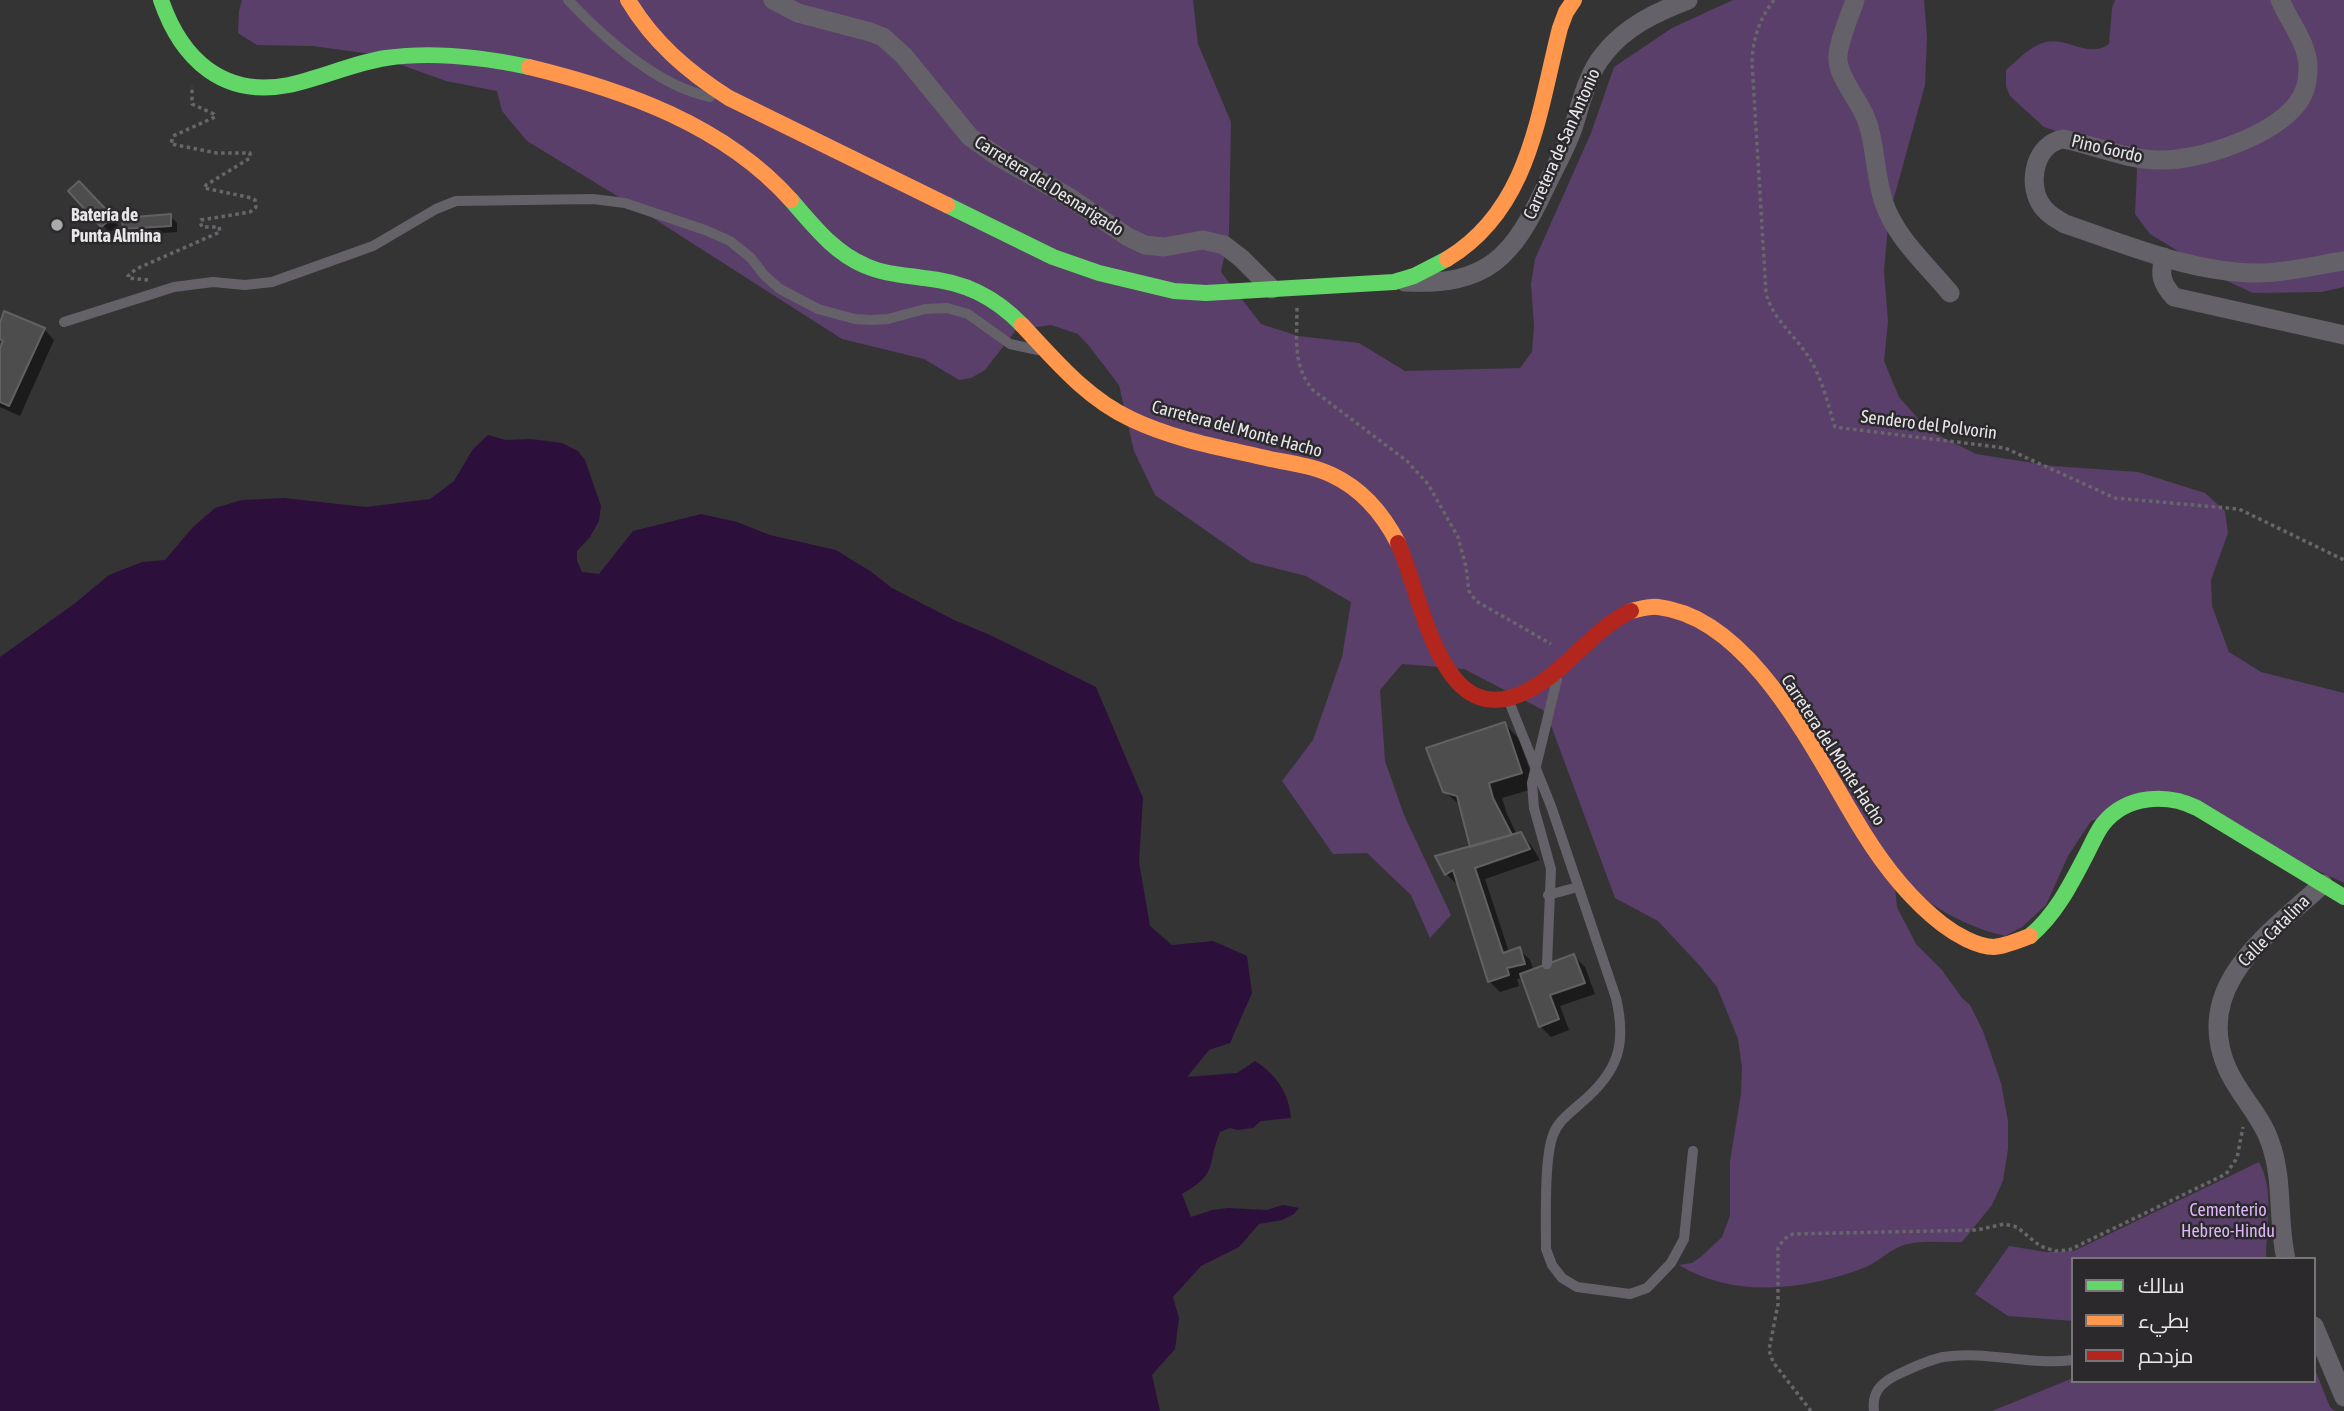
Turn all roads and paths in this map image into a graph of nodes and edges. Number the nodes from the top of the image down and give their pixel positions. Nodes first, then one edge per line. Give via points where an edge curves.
1 (161, 0) edge
2 (568, 0) edge
3 (628, 0) edge
4 (773, 0) edge
5 (1574, 0) edge
6 (1688, 0) edge
7 (1774, 0) edge
8 (1855, 0) edge
9 (2280, 0) edge
10 (192, 80) dead end
11 (729, 99) junction
12 (2164, 257) junction
13 (2344, 261) edge
14 (150, 280) dead end
15 (1394, 282) junction
16 (1297, 287) junction
17 (1272, 289) junction
18 (1951, 293) dead end
19 (64, 322) dead end
20 (2344, 335) edge
21 (1045, 351) junction
22 (2344, 560) edge
23 (1571, 656) junction
24 (1559, 668) junction
25 (1508, 698) junction
26 (1536, 770) junction
27 (2323, 884) junction
28 (1578, 887) junction
29 (1548, 895) junction
30 (2344, 897) edge
31 (1547, 964) dead end
32 (2247, 1100) junction
33 (1693, 1151) dead end
34 (2286, 1257) edge
35 (2316, 1331) edge
36 (2071, 1360) edge
37 (2344, 1396) edge
38 (1811, 1411) edge
39 (1874, 1411) edge

1 - 21 main road, Carretera del Monte Hacho via 175,37 192,58 237,84 263,89 308,82 365,62 413,55 462,55 558,74 652,106 752,163 847,257 887,273 948,280 976,290 1002,304
2 - 11 lane via 601,32 670,83 708,97
3 - 11 main road via 675,60
4 - 17 street, Carretera del Desnarigado via 798,13 883,37 970,137 1128,237 1164,247 1203,240 1224,245
5 - 15 main road via 1560,28 1520,177 1504,204 1441,265
6 - 15 street, Carretera de San Antonio via 1641,21 1602,56 1543,192 1510,248 1482,271 1465,278 1436,284
7 - 22 path, Sendero del Polvorin via 1760,22 1752,62 1766,293 1773,313 1819,377 1835,427 2005,448 2115,498 2239,509
8 - 18 street via 1839,49 1839,69 1868,124 1879,183 1893,222
9 - 12 street, Pino Gordo via 2309,65 2299,103 2284,116 2221,150 2189,158 2156,160 2063,139 2054,140 2041,152 2034,187 2051,216
10 - 14 path via 192,104 215,117 173,136 171,144 217,153 250,153 250,158 204,188 252,198 257,204 250,212 201,220 202,227 219,227 220,232 128,276
11 - 17 main road via 1053,257 1174,291
12 - 13 street, Pino Gordo via 2230,272 2261,273
12 - 20 street via 2160,271 2164,286 2174,297
15 - 16 main road
16 - 17 main road
16 - 23 path via 1297,360 1306,382 1407,461 1428,484 1458,537 1468,586 1476,601
19 - 21 lane via 174,287 272,282 373,246 456,201 593,199 625,204 718,234 741,248 780,289 818,309 871,320 947,308 968,314 1010,344
21 - 25 main road, Carretera del Monte Hacho via 1097,399 1126,417 1182,437 1304,466 1352,486 1372,503 1395,534 1433,641 1453,681 1475,697
23 - 24 main road, Carretera del Monte Hacho
23 - 27 main road, Carretera del Monte Hacho via 1611,620 1646,608 1682,613 1727,640 1752,663 1800,727 1884,864 1906,891 1958,936 1976,944 2015,943 2033,934 2047,921 2104,823 2118,811 2150,798 2184,802 2268,847
24 - 25 main road, Carretera del Monte Hacho via 1530,691
24 - 26 lane
25 - 26 lane
26 - 28 lane
26 - 29 lane via 1532,796 1550,869
27 - 30 main road, Carretera del Monte Hacho
27 - 32 street, Calle Catalina via 2250,951 2223,994 2218,1019 2220,1045 2227,1069
28 - 29 lane
28 - 33 lane via 1621,1021 1613,1067 1600,1087 1562,1119 1550,1145 1546,1249 1562,1278 1577,1287 1606,1292 1630,1294 1647,1288 1671,1263 1684,1238
29 - 31 lane
32 - 34 street, Calle Catalina via 2263,1124 2275,1156
32 - 38 path via 2239,1148 2225,1174 2069,1250 2040,1246 2017,1227 2004,1224 1977,1230 1793,1234 1784,1239 1778,1248 1778,1304 1769,1350 1773,1362
35 - 37 street
36 - 39 lane via 1934,1359 1885,1381 1874,1398

